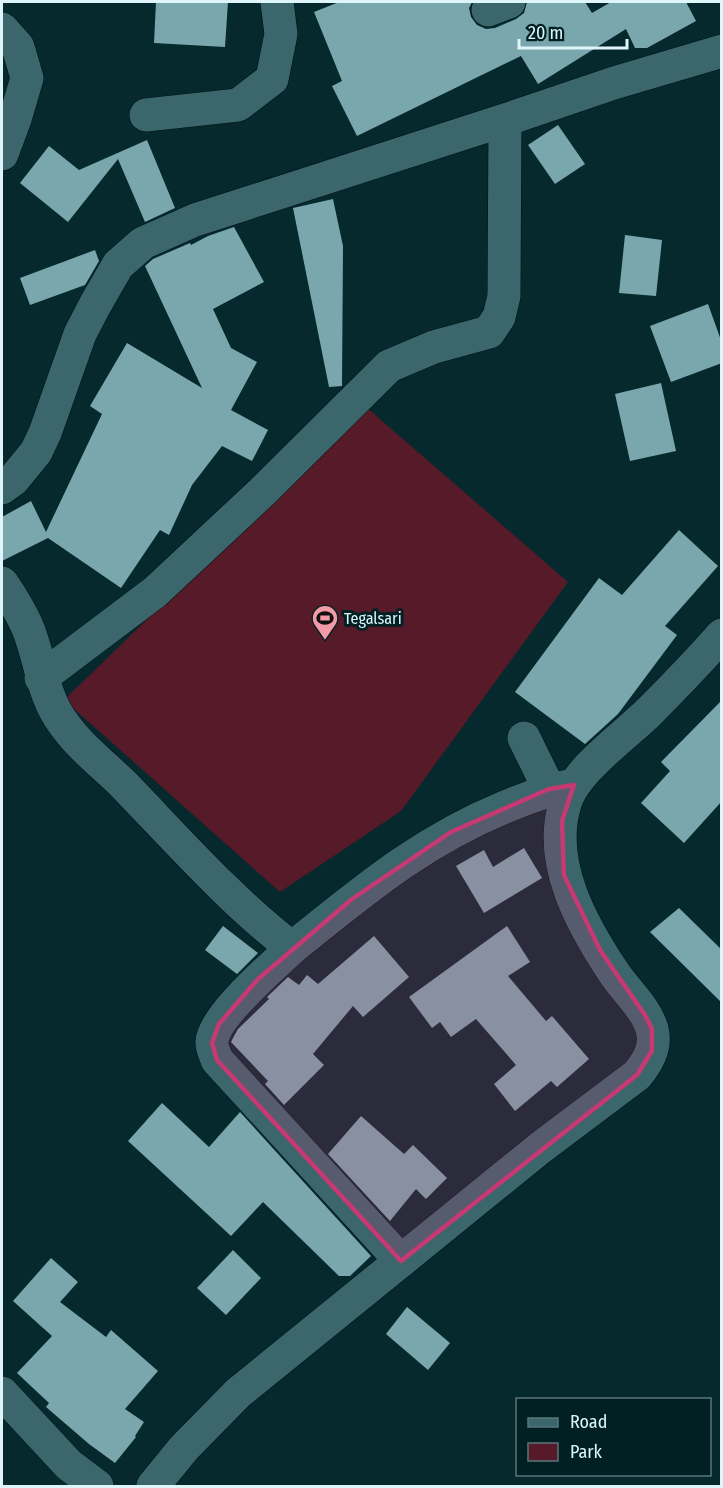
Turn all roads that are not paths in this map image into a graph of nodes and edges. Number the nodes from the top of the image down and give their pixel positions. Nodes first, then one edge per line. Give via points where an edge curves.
1 (277, 2) edge
2 (2, 28) edge
3 (722, 51) edge
4 (146, 115) dead end
5 (505, 120) junction
6 (2, 154) edge
7 (2, 488) edge
8 (2, 583) edge
9 (722, 634) edge
10 (41, 678) junction
11 (524, 738) dead end
12 (561, 787) junction
13 (292, 948) junction
14 (401, 1261) junction
15 (2, 1393) edge
16 (97, 1486) edge
17 (153, 1486) edge

1 - 4 street via 281,34 272,79 238,105
2 - 6 street via 18,47 27,78
3 - 5 street
5 - 7 street via 195,220 143,243 118,265 80,334 36,452
5 - 10 street via 504,296 499,317 489,332 434,347 389,366 155,592
8 - 10 street via 27,627
9 - 12 street via 650,711 591,766
10 - 13 street via 57,714 88,753 253,916
11 - 12 street
12 - 13 street via 459,828 406,859
12 - 14 street via 565,803 561,829 564,875 600,950 652,1029 652,1051 637,1075
13 - 14 street via 258,979 219,1024 212,1043 217,1060
14 - 17 street via 238,1393
15 - 16 street via 69,1465

